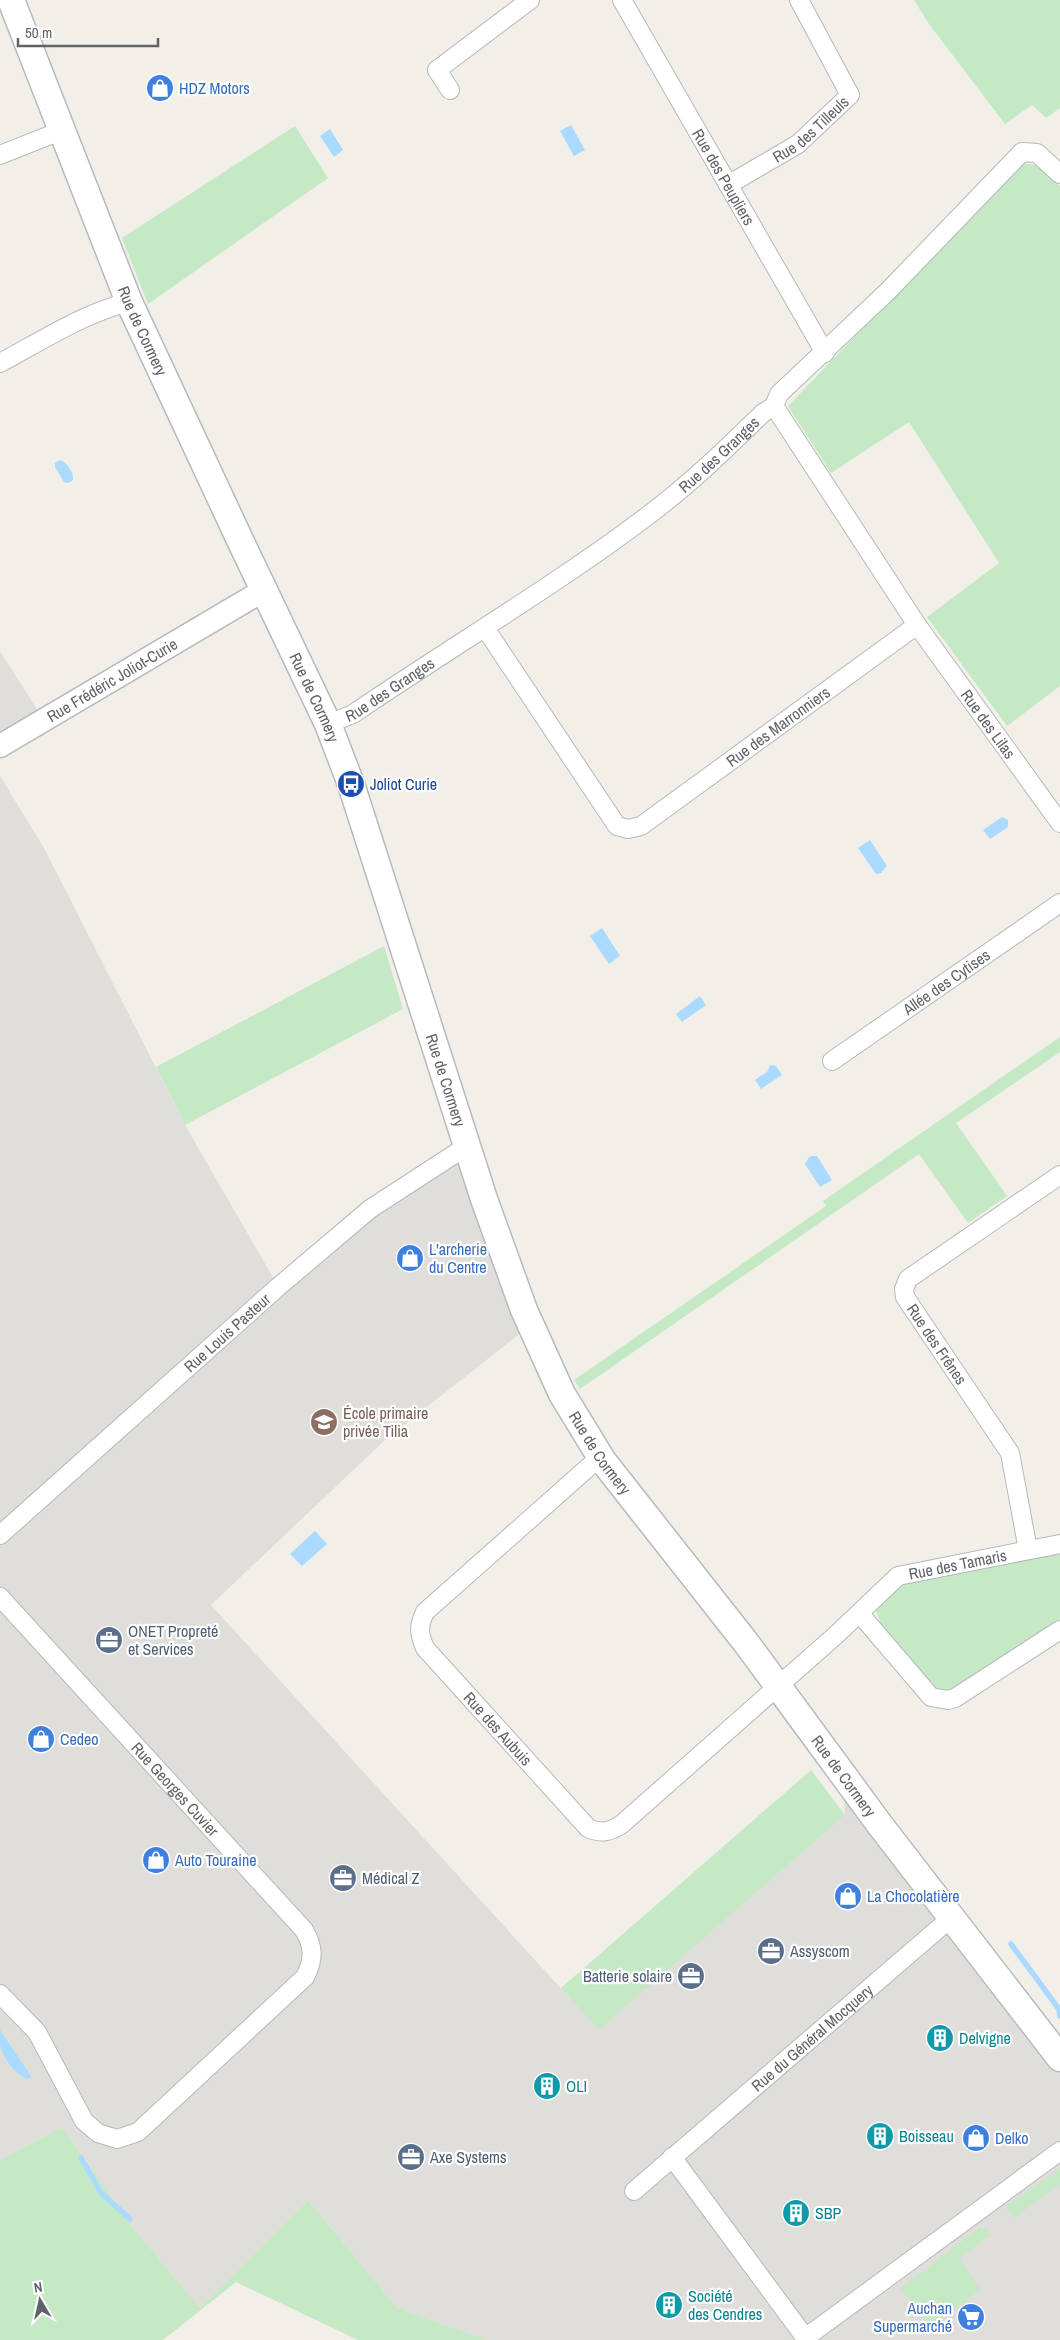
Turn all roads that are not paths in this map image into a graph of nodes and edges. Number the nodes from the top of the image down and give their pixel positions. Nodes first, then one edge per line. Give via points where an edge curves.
1 (11, 0) edge
2 (530, 0) edge
3 (622, 0) edge
4 (799, 0) edge
5 (450, 90) dead end
6 (63, 130) junction
7 (0, 155) edge
8 (1060, 174) edge
9 (728, 185) junction
10 (129, 302) junction
11 (825, 353) junction
12 (0, 363) edge
13 (774, 406) junction
14 (264, 590) junction
15 (917, 625) junction
16 (485, 628) junction
17 (328, 724) junction
18 (0, 746) edge
19 (1060, 822) edge
20 (1060, 903) edge
21 (832, 1061) dead end
22 (467, 1146) junction
23 (1060, 1175) edge
24 (600, 1457) junction
25 (0, 1535) edge
26 (1060, 1544) edge
27 (1028, 1550) junction
28 (0, 1597) edge
29 (860, 1614) junction
30 (1060, 1630) edge
31 (779, 1686) junction
32 (952, 1917) junction
33 (0, 1994) edge
34 (1060, 2058) edge
35 (1060, 2151) edge
36 (672, 2157) junction
37 (634, 2191) dead end
38 (806, 2339) edge

1 - 6 main road, Rue de Cormery
2 - 5 street via 437,70
3 - 9 street, Rue des Peupliers
4 - 9 street, Rue des Tilleuls via 850,95 798,144
6 - 7 street
6 - 10 main road, Rue de Cormery
8 - 11 street, Rue des Granges via 1037,152 1022,152 928,252
9 - 11 street, Rue des Peupliers
10 - 12 street via 114,306
10 - 14 main road, Rue de Cormery
11 - 13 street, Rue des Granges via 779,394
13 - 15 street
13 - 16 street, Rue des Granges via 650,514
14 - 17 main road, Rue de Cormery
14 - 18 street, Rue Frédéric Joliot-Curie
15 - 16 street, Rue des Marronniers via 641,826 628,829 617,826
15 - 19 street, Rue des Lilas
16 - 17 street, Rue des Granges via 353,714
17 - 22 main road, Rue de Cormery via 355,797
20 - 21 street, Allée des Cytises
22 - 24 main road, Rue de Cormery via 524,1310 562,1394
22 - 25 street, Rue Louis Pasteur via 370,1209 278,1286
23 - 27 street, Rue des Frênes via 908,1279 904,1289 905,1297 1010,1453
24 - 31 main road, Rue de Cormery
24 - 31 street, Rue des Aubuis via 425,1612 419,1625 419,1636 425,1648 588,1828 602,1832 612,1831 622,1824
26 - 27 street, Rue des Tamaris
27 - 29 street, Rue des Tamaris via 898,1576
28 - 33 street, Rue Georges Cuvier via 304,1930 312,1947 312,1963 305,1977 138,2132 117,2139 98,2133 84,2121 37,2032
29 - 30 street via 930,1697 938,1700 955,1698
29 - 31 street, Rue des Tamaris
31 - 32 main road, Rue de Cormery
32 - 34 main road, Rue de Cormery
32 - 36 street, Rue du Général Mocquery
35 - 38 street
36 - 37 street, Rue du Général Mocquery
36 - 38 street

